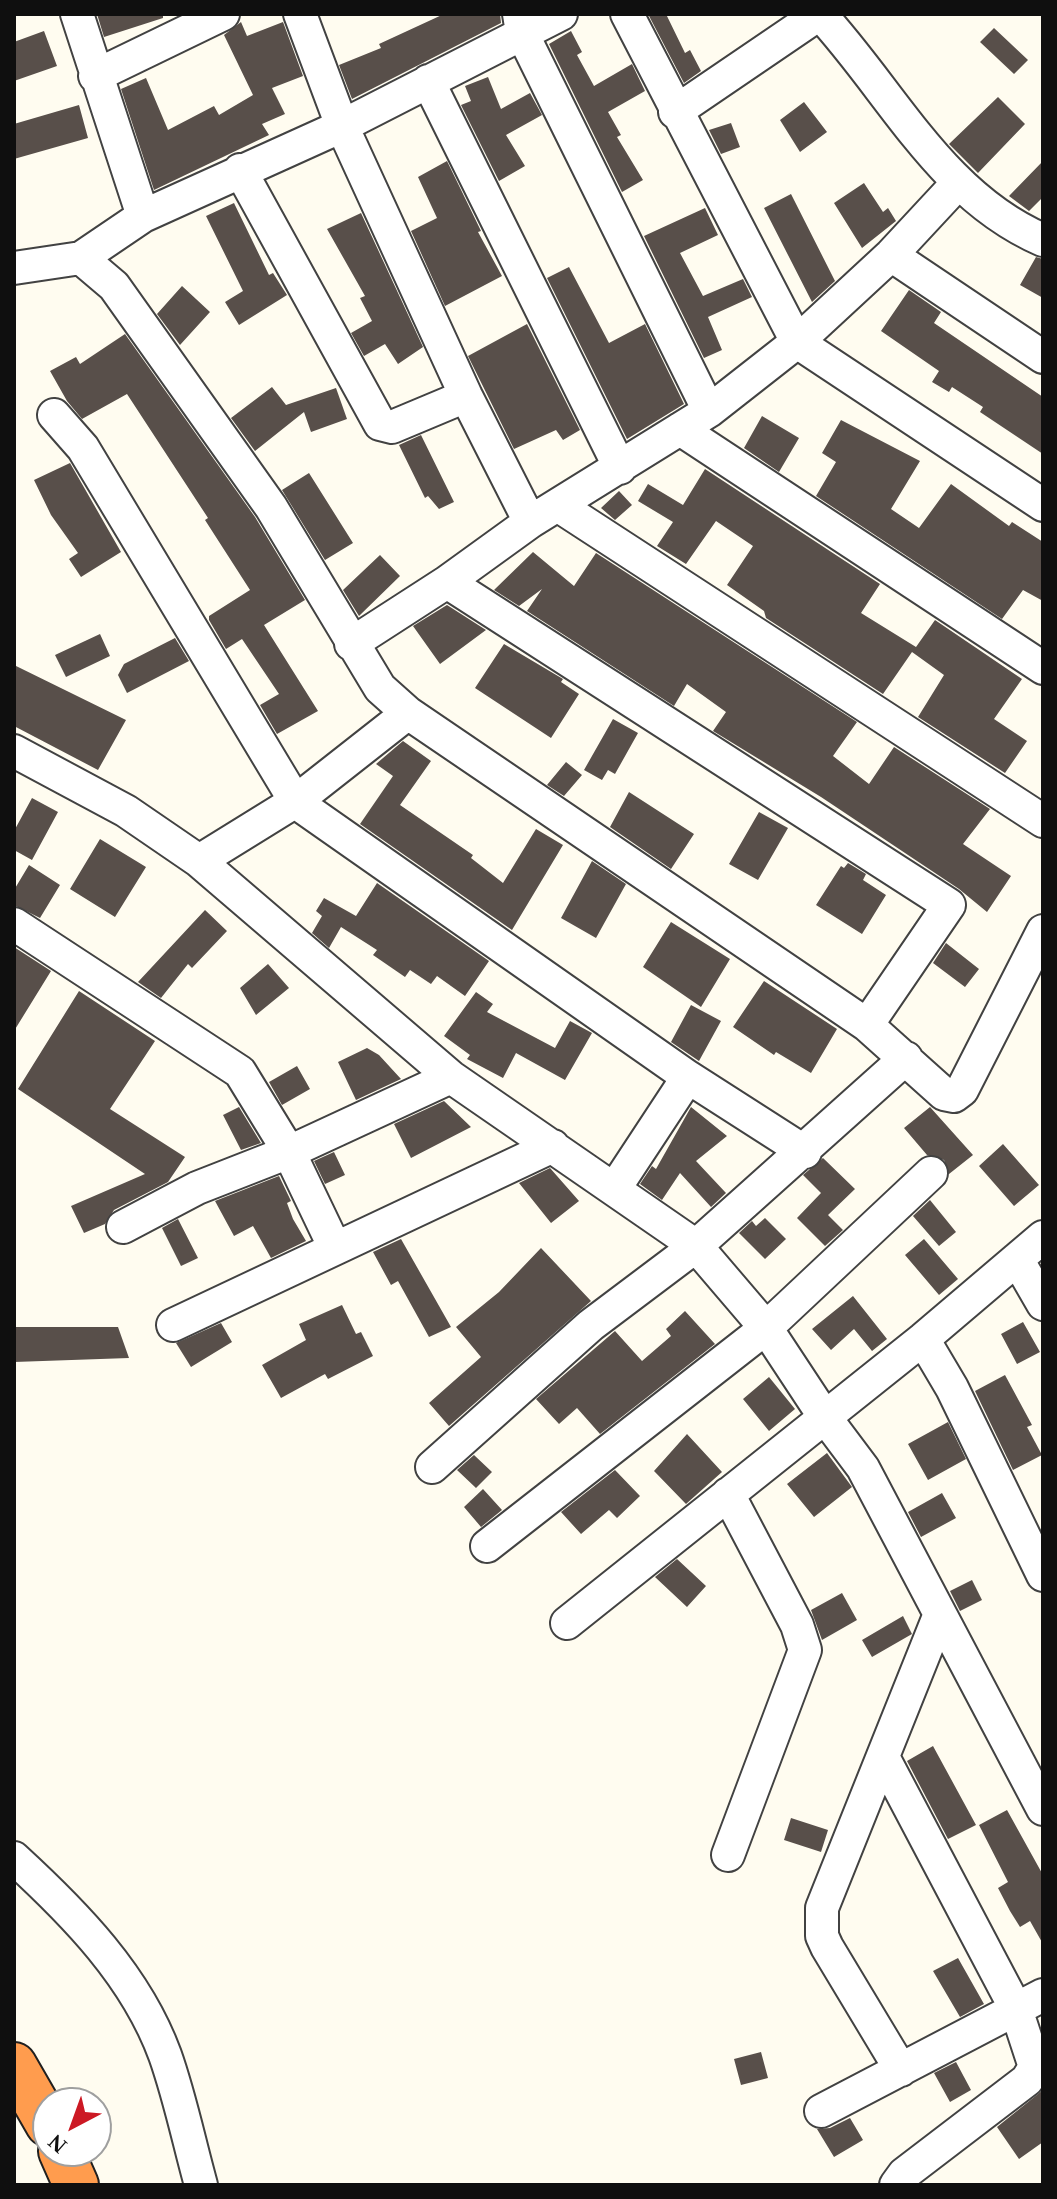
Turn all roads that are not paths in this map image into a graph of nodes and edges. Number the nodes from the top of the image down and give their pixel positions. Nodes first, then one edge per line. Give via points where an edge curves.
1 (77, 14) edge
2 (223, 14) edge
3 (300, 14) edge
4 (561, 14) edge
5 (627, 14) edge
6 (827, 16) edge
7 (521, 23) edge
8 (95, 76) junction
9 (428, 81) junction
10 (675, 112) junction
11 (342, 126) junction
12 (240, 170) junction
13 (957, 184) junction
14 (143, 216) junction
15 (1036, 228) edge
16 (891, 255) junction
17 (81, 258) junction
18 (14, 268) edge
19 (797, 342) junction
20 (1043, 357) edge
21 (466, 396) junction
22 (709, 411) junction
23 (54, 415) dead end
24 (680, 429) junction
25 (620, 468) junction
26 (1043, 505) edge
27 (559, 506) junction
28 (530, 522) junction
29 (447, 582) junction
30 (351, 644) junction
31 (1043, 668) edge
32 (408, 713) junction
33 (14, 751) edge
34 (296, 801) junction
35 (1043, 821) edge
36 (199, 861) junction
37 (14, 924) edge
38 (1043, 931) edge
39 (867, 1025) junction
40 (906, 1058) junction
41 (451, 1077) junction
42 (688, 1077) junction
43 (553, 1146) junction
44 (289, 1152) junction
45 (805, 1152) junction
46 (931, 1173) dead end
47 (615, 1188) junction
48 (123, 1227) dead end
49 (1043, 1237) edge
50 (334, 1246) junction
51 (696, 1246) junction
52 (1017, 1259) junction
53 (1043, 1304) edge
54 (173, 1325) dead end
55 (766, 1328) junction
56 (923, 1339) junction
57 (824, 1416) junction
58 (432, 1467) dead end
59 (728, 1494) junction
60 (487, 1546) dead end
61 (1043, 1575) edge
62 (940, 1614) junction
63 (567, 1623) dead end
64 (883, 1757) junction
65 (1043, 1809) edge
66 (728, 1855) dead end
67 (14, 1858) edge
68 (1030, 2002) edge
69 (14, 2065) edge
70 (901, 2070) junction
71 (32, 2096) edge
72 (821, 2111) dead end
73 (201, 2185) edge
74 (896, 2185) edge

1 - 8 street
2 - 8 street
3 - 11 street
4 - 7 street
5 - 10 street
6 - 10 street
6 - 13 street
7 - 9 street
7 - 22 street
8 - 14 street
9 - 11 street
9 - 25 street
10 - 19 street
11 - 12 street
11 - 21 street
12 - 14 street
12 - 21 street via 380,424 392,427
13 - 15 street
13 - 16 street
14 - 17 street
16 - 19 street
16 - 20 street
17 - 18 street
17 - 30 street via 114,286 271,507
19 - 22 street
19 - 26 street
21 - 28 street
22 - 24 street
23 - 34 street via 83,448
24 - 25 street
24 - 31 street
25 - 27 street
27 - 28 street
27 - 35 street
28 - 29 street
29 - 30 street
29 - 39 street via 949,905
30 - 32 street via 380,688
32 - 34 street
32 - 39 street
33 - 36 street via 126,811
34 - 36 street
34 - 42 street
36 - 41 street
37 - 44 street via 240,1072
38 - 40 street via 959,1093 944,1094
39 - 40 street
40 - 45 street
41 - 43 street
41 - 44 street
42 - 45 street
42 - 47 street
43 - 47 street
43 - 50 street
44 - 48 street via 197,1188
44 - 50 street
45 - 51 street
46 - 55 street
47 - 51 street
49 - 52 street
50 - 54 street
51 - 55 street
51 - 58 street via 591,1325
52 - 53 street
52 - 56 street
55 - 57 street
55 - 60 street
56 - 57 street
56 - 61 street
57 - 59 street
57 - 62 street via 863,1468
59 - 63 street
59 - 66 street via 805,1650
62 - 64 street
62 - 65 street
64 - 68 street
64 - 70 street via 821,1921 827,1947
67 - 73 street via 91,1933 134,1994 165,2055
68 - 70 street
68 - 74 street via 1032,2073
69 - 71 highway
70 - 72 street

